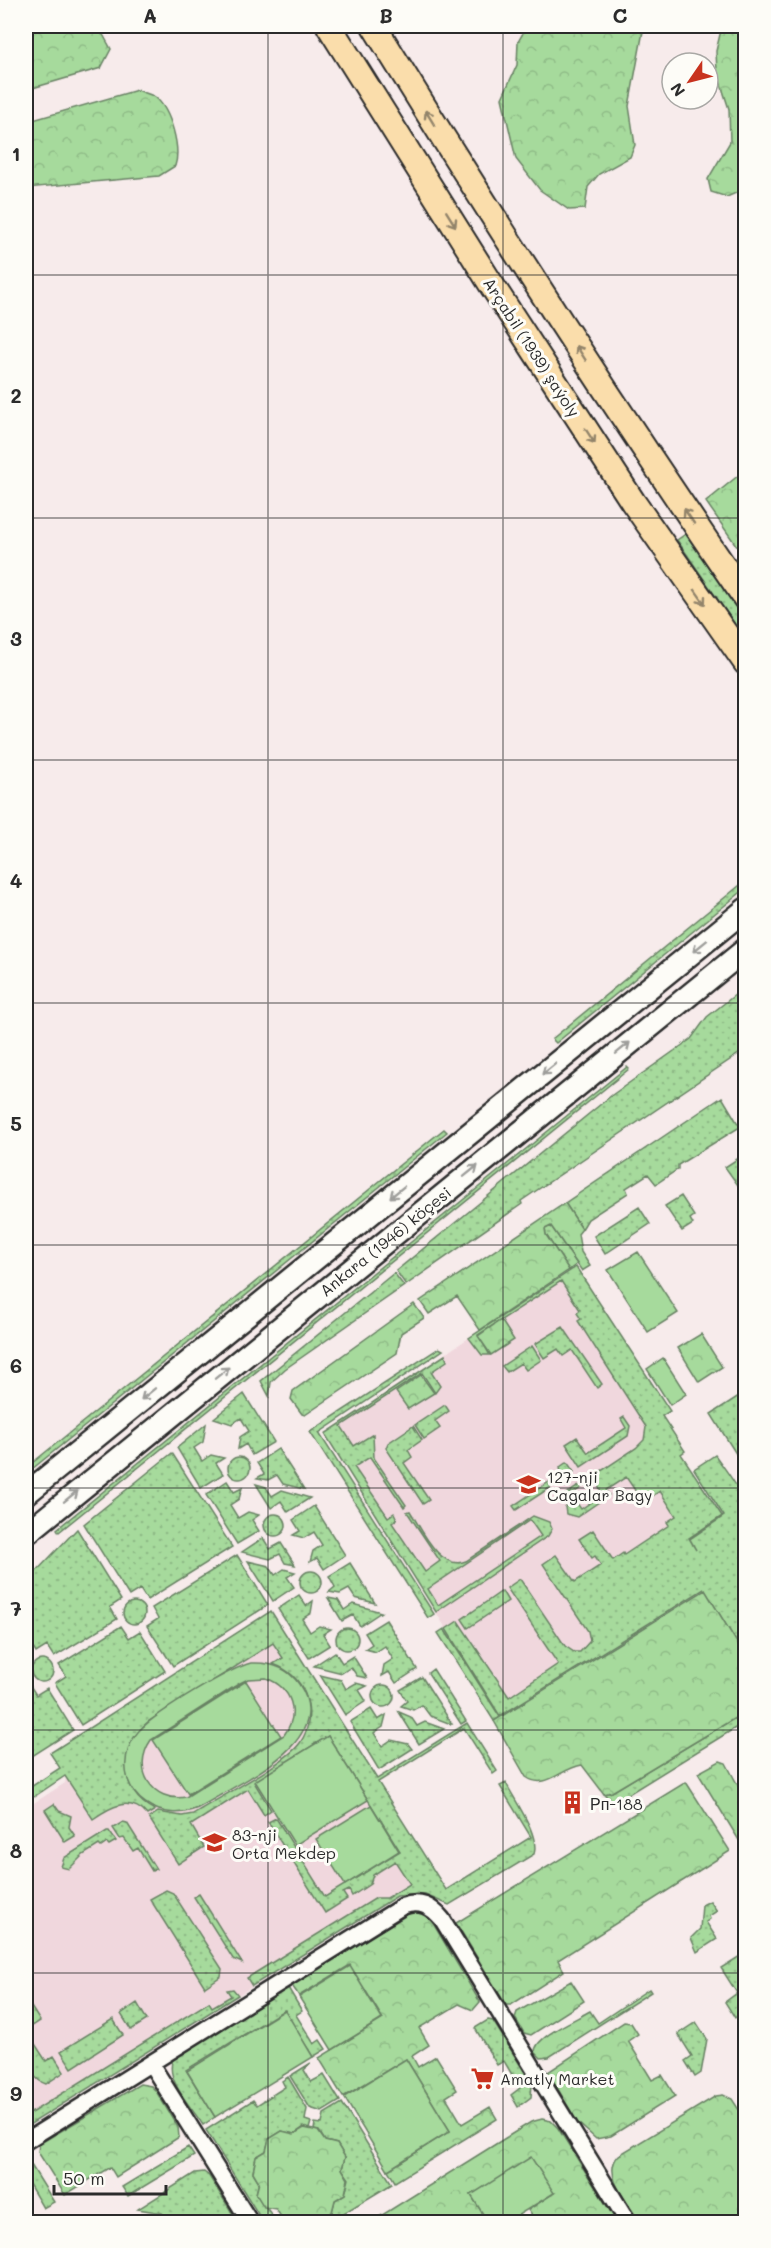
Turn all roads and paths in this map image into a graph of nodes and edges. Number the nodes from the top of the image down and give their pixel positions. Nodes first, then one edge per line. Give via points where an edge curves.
1 (329, 26) edge
2 (374, 26) edge
3 (397, 63) junction
4 (365, 84) junction
5 (450, 150) junction
6 (420, 170) junction
7 (746, 599) edge
8 (732, 642) junction
9 (746, 663) edge
10 (746, 672) edge
11 (746, 909) edge
12 (746, 949) edge
13 (26, 1494) edge
14 (26, 1534) edge
15 (151, 2064) junction
16 (26, 2142) edge
17 (250, 2223) edge
18 (628, 2223) edge

1 - 4 main road, Arçabil (1939) şaýoly
2 - 3 main road
3 - 4 main road
5 -> 3 main road
4 - 6 main road, Arçabil (1939) şaýoly
5 - 6 main road
7 -> 5 main road via 635,437
6 -> 8 main road, Arçabil (1939) şaýoly via 627,493
8 - 9 main road, Arçabil (1939) şaýoly
8 - 10 main road
11 -> 13 main road, Ankara (1946) köçesi
14 -> 12 main road, Ankara (1946) köçesi
15 - 16 street
15 - 17 street
15 - 18 street via 403,1905 426,1905 442,1919

